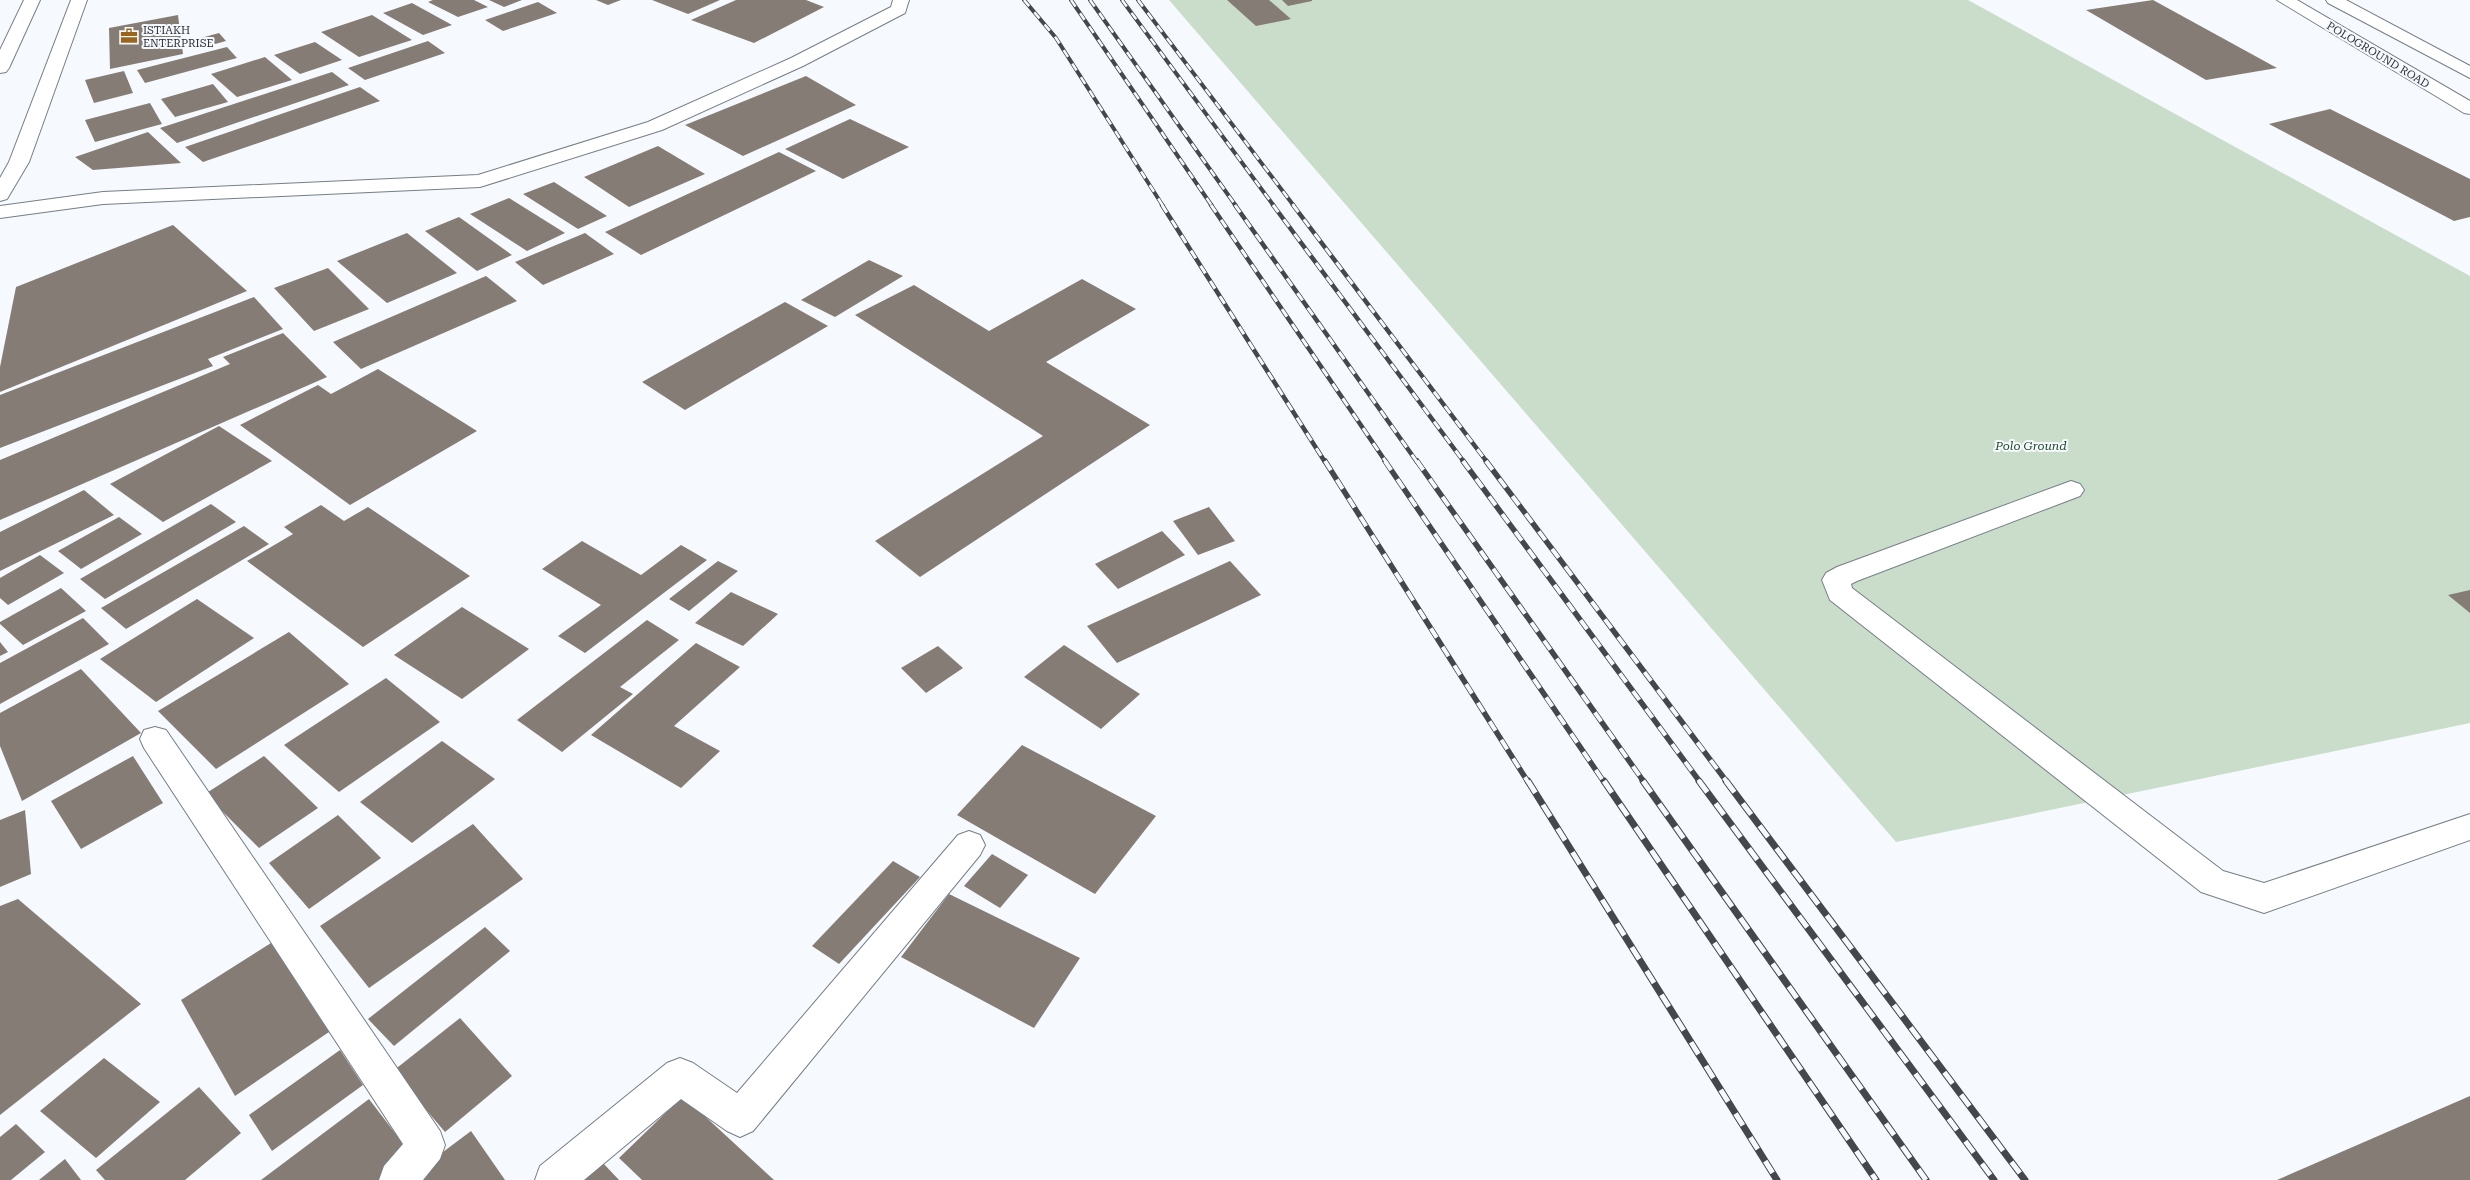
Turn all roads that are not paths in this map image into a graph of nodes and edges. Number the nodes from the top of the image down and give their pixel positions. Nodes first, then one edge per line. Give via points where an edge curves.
1 (32, 0) edge
2 (79, 0) edge
3 (879, 0) edge
4 (2285, 0) edge
5 (2334, 0) edge
6 (900, 5) edge
7 (0, 68) edge
8 (2470, 73) edge
9 (2470, 109) edge
10 (0, 195) edge
11 (0, 212) edge
12 (2071, 490) dead end
13 (155, 739) dead end
14 (2470, 827) edge
15 (969, 845) dead end
16 (398, 1180) edge
17 (554, 1180) edge

1 - 7 street
2 - 10 street via 19,162
3 - 6 street
4 - 9 street, POLOGROUND ROAD
5 - 8 street, POLOGROUND ROAD
6 - 11 street via 797,62 655,126 480,181 103,198
12 - 14 street via 1847,574 1836,580 1840,593 2213,882 2239,892 2264,898
13 - 16 street via 426,1145
15 - 17 street via 740,1118 680,1076

